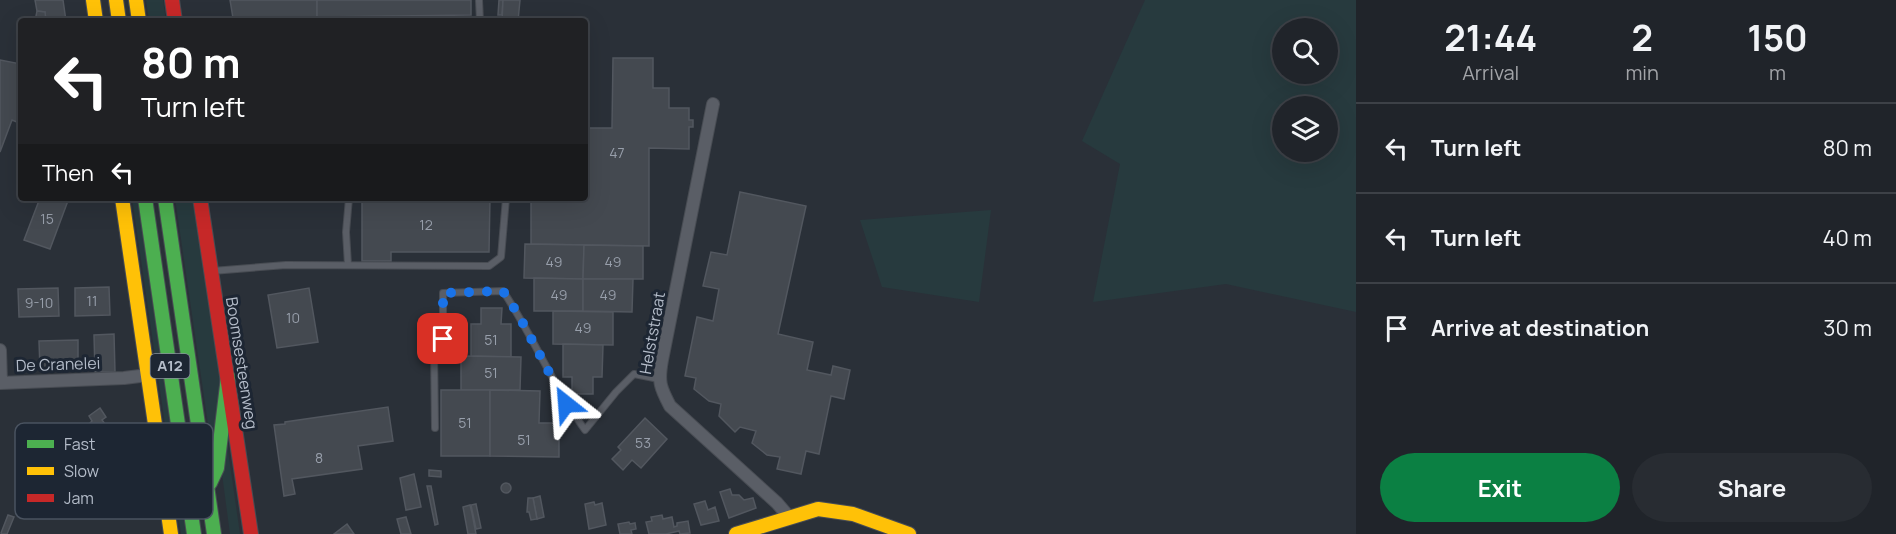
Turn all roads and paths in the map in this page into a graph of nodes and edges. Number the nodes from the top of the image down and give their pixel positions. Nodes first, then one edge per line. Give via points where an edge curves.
1 (93, 0) edge
2 (116, 0) edge
3 (136, 0) edge
4 (172, 0) edge
5 (479, 0) edge
6 (96, 18) edge
7 (119, 18) edge
8 (139, 18) edge
9 (175, 18) edge
10 (480, 18) edge
11 (713, 104) dead end
12 (122, 201) edge
13 (145, 201) edge
14 (165, 201) edge
15 (200, 201) edge
16 (350, 201) edge
17 (506, 201) edge
18 (348, 265) junction
19 (211, 272) junction
20 (0, 350) edge
21 (148, 375) junction
22 (228, 377) junction
23 (659, 379) junction
24 (155, 423) edge
25 (178, 423) edge
26 (198, 423) edge
27 (435, 428) dead end
28 (213, 477) edge
29 (789, 517) junction
30 (169, 519) edge
31 (192, 519) edge
32 (212, 519) edge
33 (171, 534) edge
34 (194, 534) edge
35 (214, 534) edge
36 (251, 534) edge
37 (736, 534) edge
38 (909, 534) edge

1 - 6 main road
2 - 7 main road
3 - 8 main road
4 - 9 main road
5 - 10 lane
11 - 23 street, Helststraat
12 - 21 main road
13 - 25 main road, A12
14 - 26 main road, A12
15 - 19 main road, Boomsesteenweg
16 - 18 lane
17 - 18 lane via 501,257 489,266
18 - 19 lane via 286,265
19 - 22 main road, Boomsesteenweg
20 - 21 street, De Cranelei via 1,383
21 - 24 main road
22 - 28 main road
22 - 36 main road, Boomsesteenweg
23 - 27 lane via 634,375 585,430 566,404 503,291 443,293 443,339 434,349
23 - 29 street, Helststraat via 670,406
29 - 37 main road
29 - 38 main road via 832,508
30 - 33 main road
31 - 34 main road, A12
32 - 35 main road, A12

